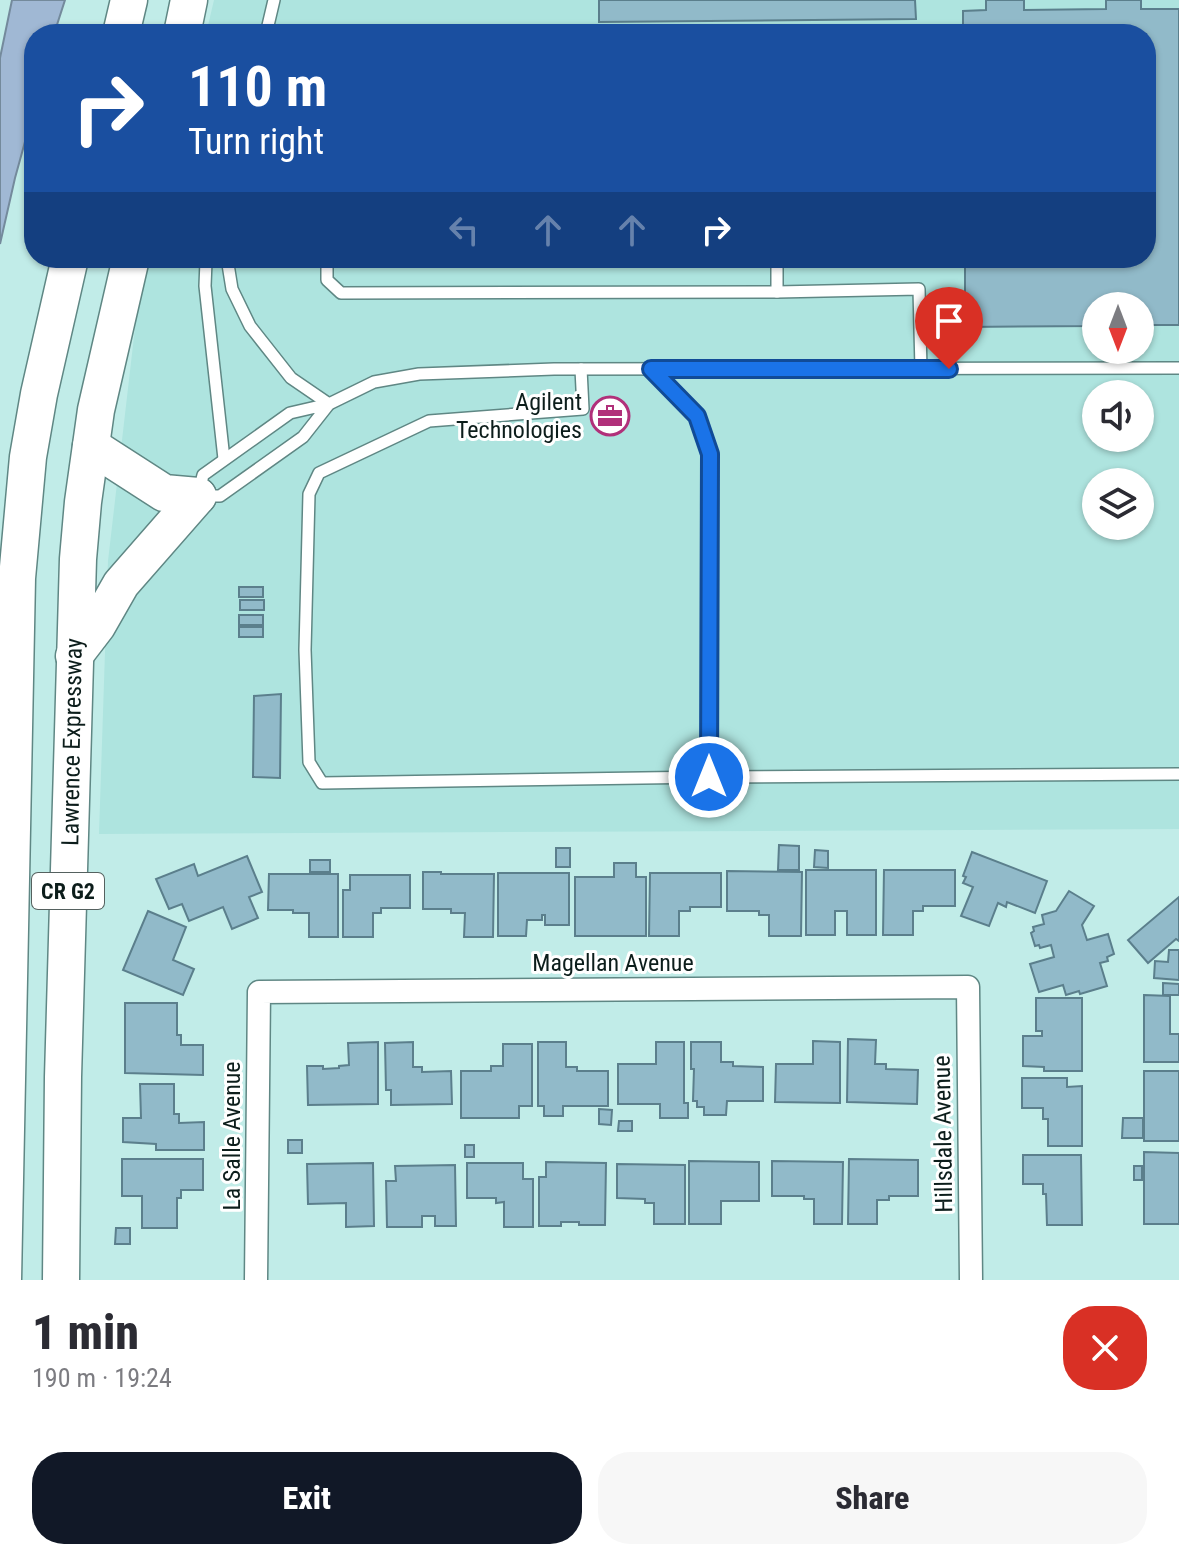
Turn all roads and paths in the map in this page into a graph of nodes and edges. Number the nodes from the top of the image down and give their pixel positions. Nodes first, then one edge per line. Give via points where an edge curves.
1 (129, 0) edge
2 (189, 0) edge
3 (274, 0) edge
4 (123, 24) edge
5 (184, 24) edge
6 (268, 24) edge
7 (68, 268) edge
8 (129, 268) edge
9 (206, 268) edge
10 (229, 268) edge
11 (327, 268) edge
12 (777, 268) edge
13 (777, 292) junction
14 (1179, 368) edge
15 (581, 369) junction
16 (651, 369) junction
17 (921, 369) junction
18 (329, 404) junction
19 (91, 446) junction
20 (224, 459) junction
21 (198, 496) junction
22 (74, 656) junction
23 (1179, 774) edge
24 (709, 777) junction
25 (968, 987) joint
26 (259, 992) joint
27 (3, 1280) edge
28 (61, 1280) edge
29 (256, 1280) edge
30 (971, 1280) edge

1 - 4 highway
2 - 5 highway
3 - 6 lane
7 - 27 highway, CR G2 via 31,441 17,578
8 - 19 highway, Lawrence Expressway / CR G2
9 - 20 lane
10 - 18 lane via 232,289 250,326 291,378
11 - 13 lane via 327,280 341,293
12 - 13 lane
13 - 17 lane via 919,289
14 - 17 lane
15 - 16 lane
15 - 18 lane via 419,374 374,382
15 - 24 lane via 583,409 429,421 319,473 309,494 309,762 322,783
16 - 17 lane
16 - 24 lane via 697,416 710,454
18 - 20 lane via 290,413
18 - 21 lane via 303,437 220,496
19 - 21 highway via 164,493
19 - 22 highway, Lawrence Expressway / CR G2
20 - 21 lane via 203,475
21 - 22 highway via 121,584
22 - 28 highway, Lawrence Expressway / CR G2
23 - 24 lane
25 - 26 street, Magellan Avenue
25 - 30 street, Hillsdale Avenue
26 - 29 street, La Salle Avenue

